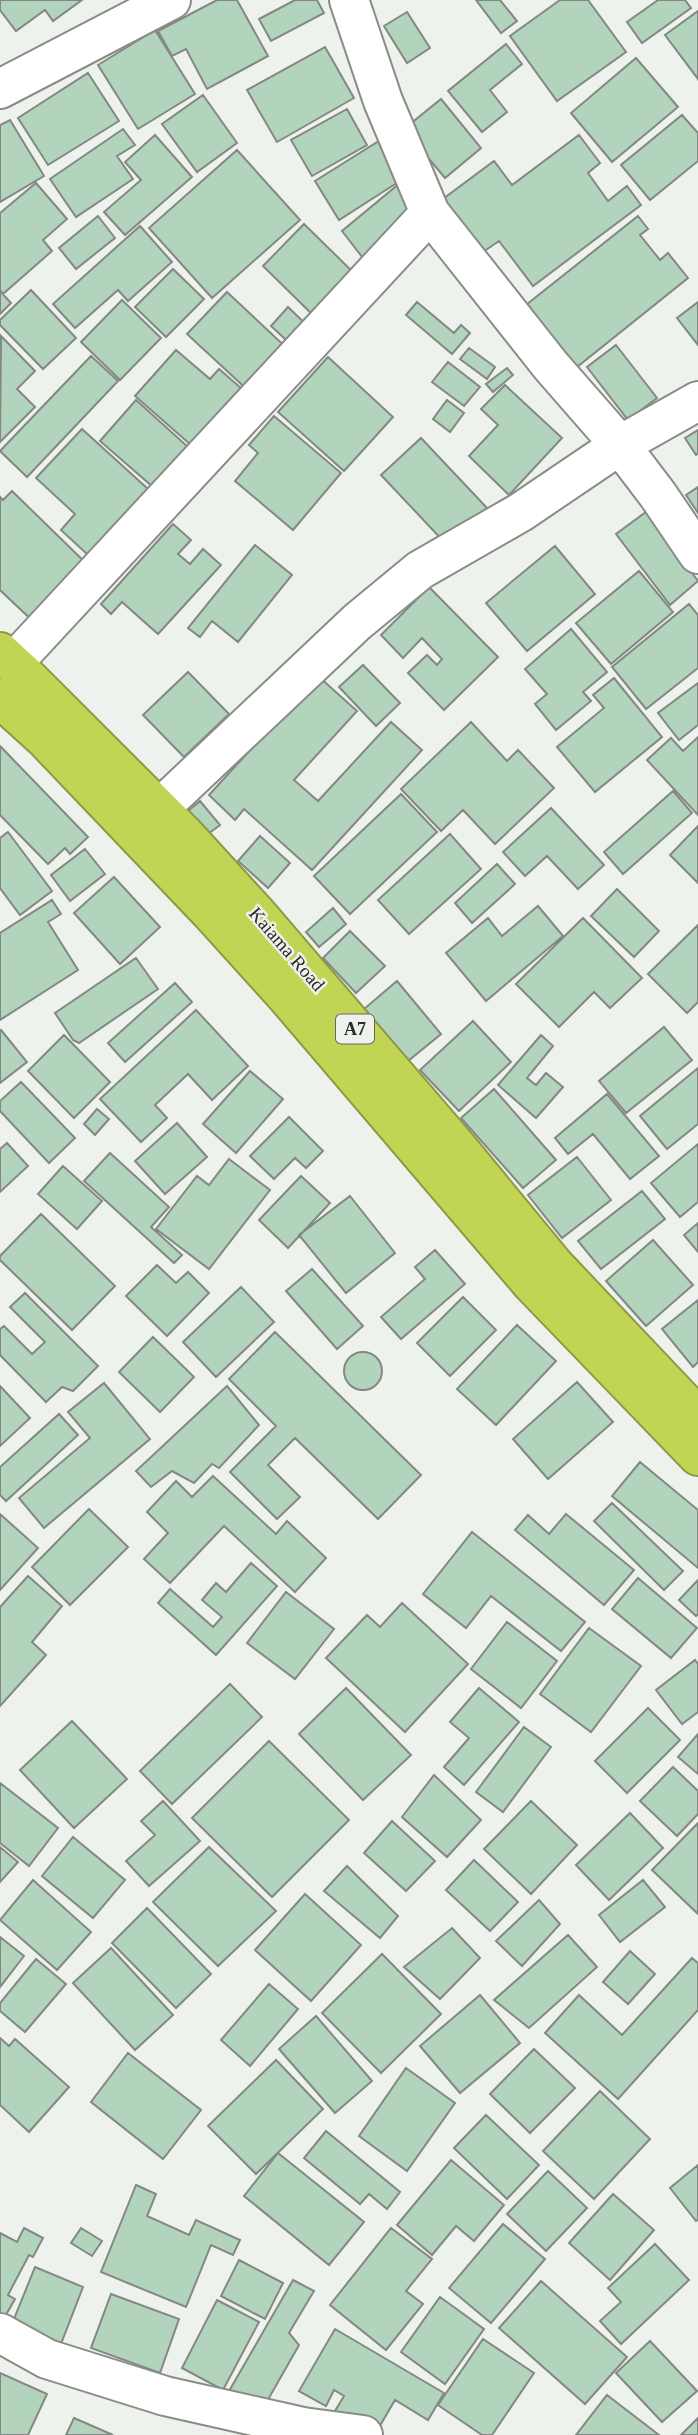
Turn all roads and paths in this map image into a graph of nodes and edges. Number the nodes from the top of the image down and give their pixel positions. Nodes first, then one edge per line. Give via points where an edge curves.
1 (171, 0) edge
2 (349, 0) edge
3 (0, 89) edge
4 (430, 213) junction
5 (698, 401) edge
6 (620, 445) junction
7 (698, 554) edge
8 (4, 671) edge
9 (159, 809) junction
10 (698, 1417) edge
11 (698, 1456) edge
12 (0, 2333) edge
13 (301, 2431) edge
14 (363, 2435) edge

1 - 3 street
2 - 4 street via 383,101
4 - 6 street
4 - 8 street
5 - 6 street
6 - 7 street
6 - 9 street via 521,512 420,570 357,622
8 - 9 highway, Kaiama Road / A7
8 - 11 highway, Kaiama Road / A7 via 62,757 287,998 532,1284
9 - 10 highway, Kaiama Road / A7 via 257,914 555,1266
12 - 13 street via 47,2359
13 - 14 street

